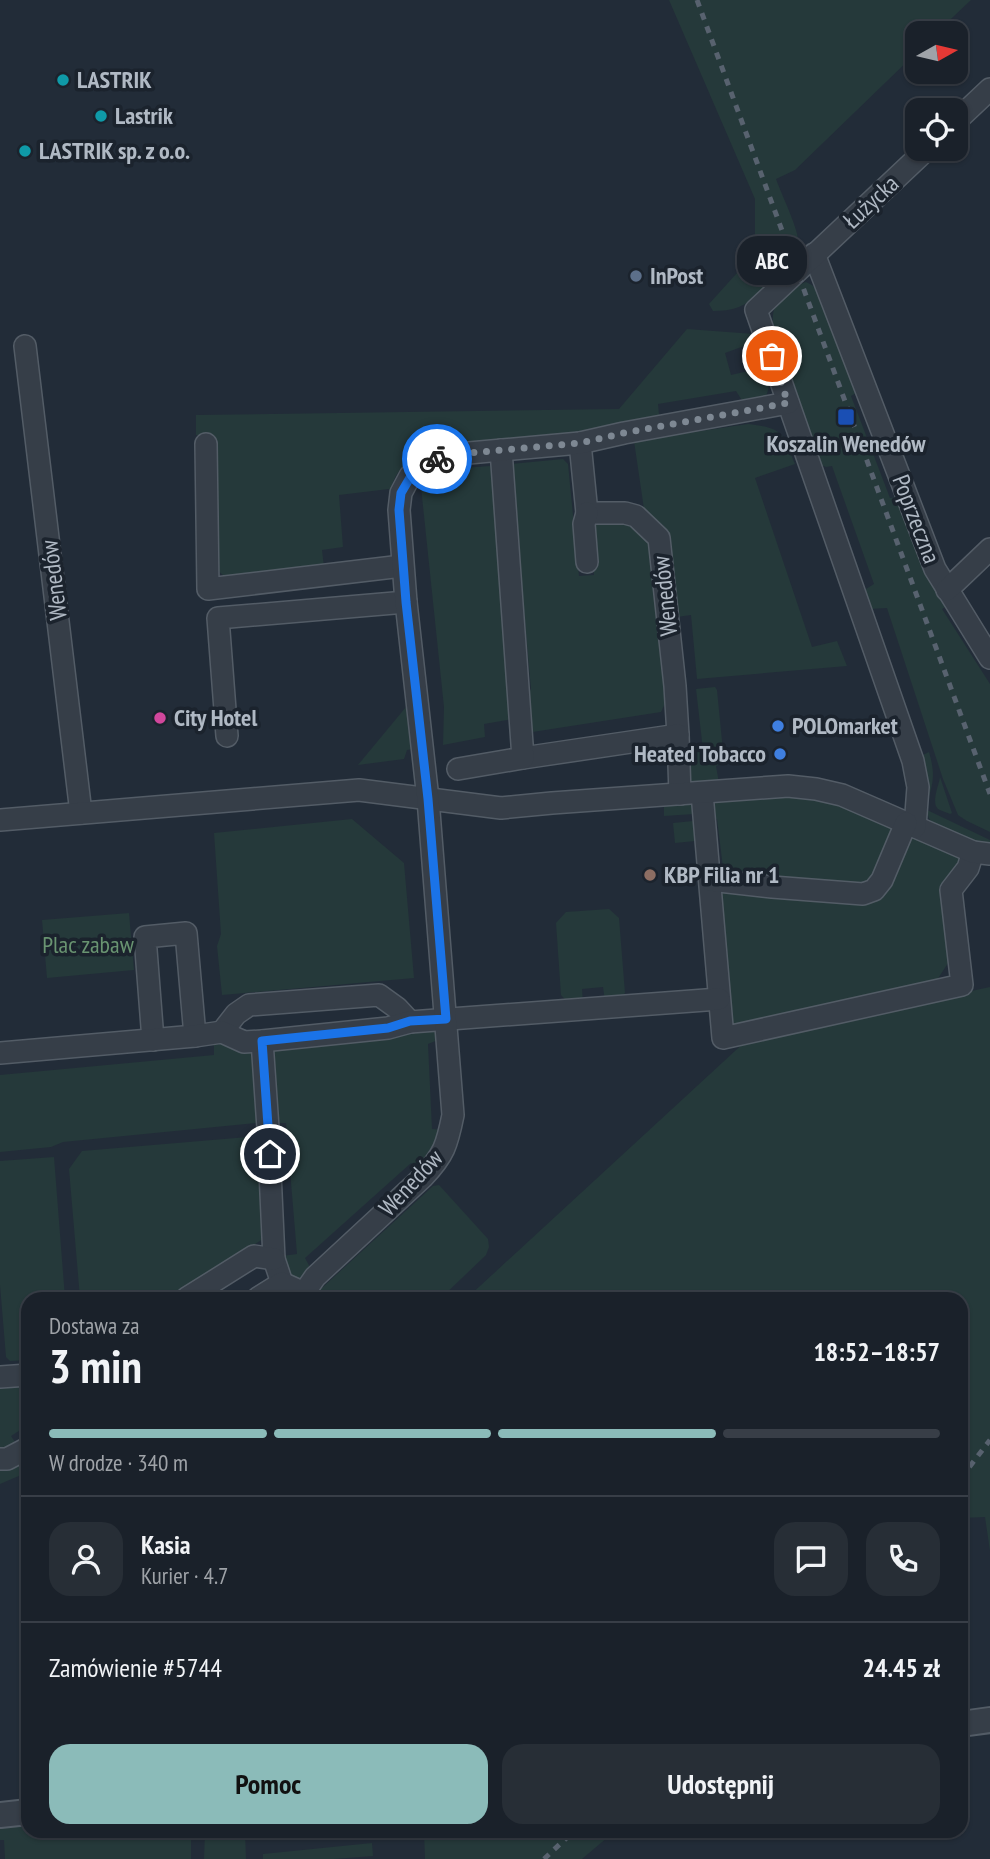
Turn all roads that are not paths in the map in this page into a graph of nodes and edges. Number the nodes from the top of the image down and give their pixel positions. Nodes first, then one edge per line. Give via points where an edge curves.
1 (990, 89) edge
2 (968, 110) edge
3 (914, 161) edge
4 (814, 254) junction
5 (25, 346) dead end
6 (788, 403) junction
7 (580, 443) junction
8 (206, 444) dead end
9 (501, 450) junction
10 (587, 513) junction
11 (990, 549) edge
12 (587, 562) dead end
13 (402, 566) junction
14 (947, 590) junction
15 (406, 602) junction
16 (990, 658) edge
17 (678, 735) junction
18 (227, 736) dead end
19 (523, 758) junction
20 (458, 769) dead end
21 (702, 793) junction
22 (680, 794) junction
23 (428, 799) junction
24 (81, 813) junction
25 (0, 820) edge
26 (911, 825) junction
27 (981, 853) edge
28 (710, 880) junction
29 (719, 999) junction
30 (446, 1019) junction
31 (410, 1021) junction
32 (222, 1032) junction
33 (195, 1036) junction
34 (153, 1040) junction
35 (262, 1041) junction
36 (0, 1053) edge
37 (274, 1259) junction
38 (282, 1283) junction
39 (197, 1292) edge
40 (268, 1292) edge
41 (302, 1292) edge
42 (305, 1292) edge
43 (21, 1376) edge
44 (0, 1377) edge
45 (21, 1452) edge
46 (0, 1459) edge
47 (990, 1720) edge
48 (968, 1723) edge
49 (21, 1813) edge
50 (0, 1815) edge

1 - 2 street
3 - 4 street, Łużycka
4 - 6 street, Łużycka via 756,310
4 - 14 street, Poprzeczna via 934,569
5 - 24 street, Wenedów
6 - 7 street, Wenedów
6 - 26 street via 913,761 918,787
7 - 9 street, Wenedów
7 - 10 street
8 - 13 street via 208,589
9 - 13 street, Wenedów via 447,455 428,462 411,476 401,493 399,510
9 - 19 street
10 - 12 street
10 - 17 street, Wenedów via 636,516 659,538
11 - 14 street
13 - 15 street, Wenedów
14 - 16 street, Poprzeczna
15 - 18 street via 218,618
15 - 23 street, Wenedów
17 - 19 street
17 - 22 street, Wenedów
19 - 20 street
21 - 22 street
21 - 26 street via 788,786 816,789 842,795
21 - 28 street
22 - 23 street via 500,808
23 - 24 street via 359,790
23 - 30 street, Wenedów
24 - 25 street
26 - 27 street
26 - 28 street via 882,880 863,894
27 - 29 street via 951,890 962,985 723,1038
28 - 29 street
29 - 30 street
30 - 31 street
30 - 42 street, Wenedów via 453,1115 439,1161 315,1277
31 - 32 street via 379,995 248,1005
31 - 35 street via 388,1028
32 - 33 street
32 - 35 street via 244,1042
33 - 34 street
33 - 34 street via 186,933 145,937
34 - 36 street
35 - 37 street
37 - 38 street
37 - 39 street via 254,1256
38 - 40 street
38 - 41 street, Wenedów
43 - 44 street
45 - 46 street
47 - 48 street
49 - 50 street

